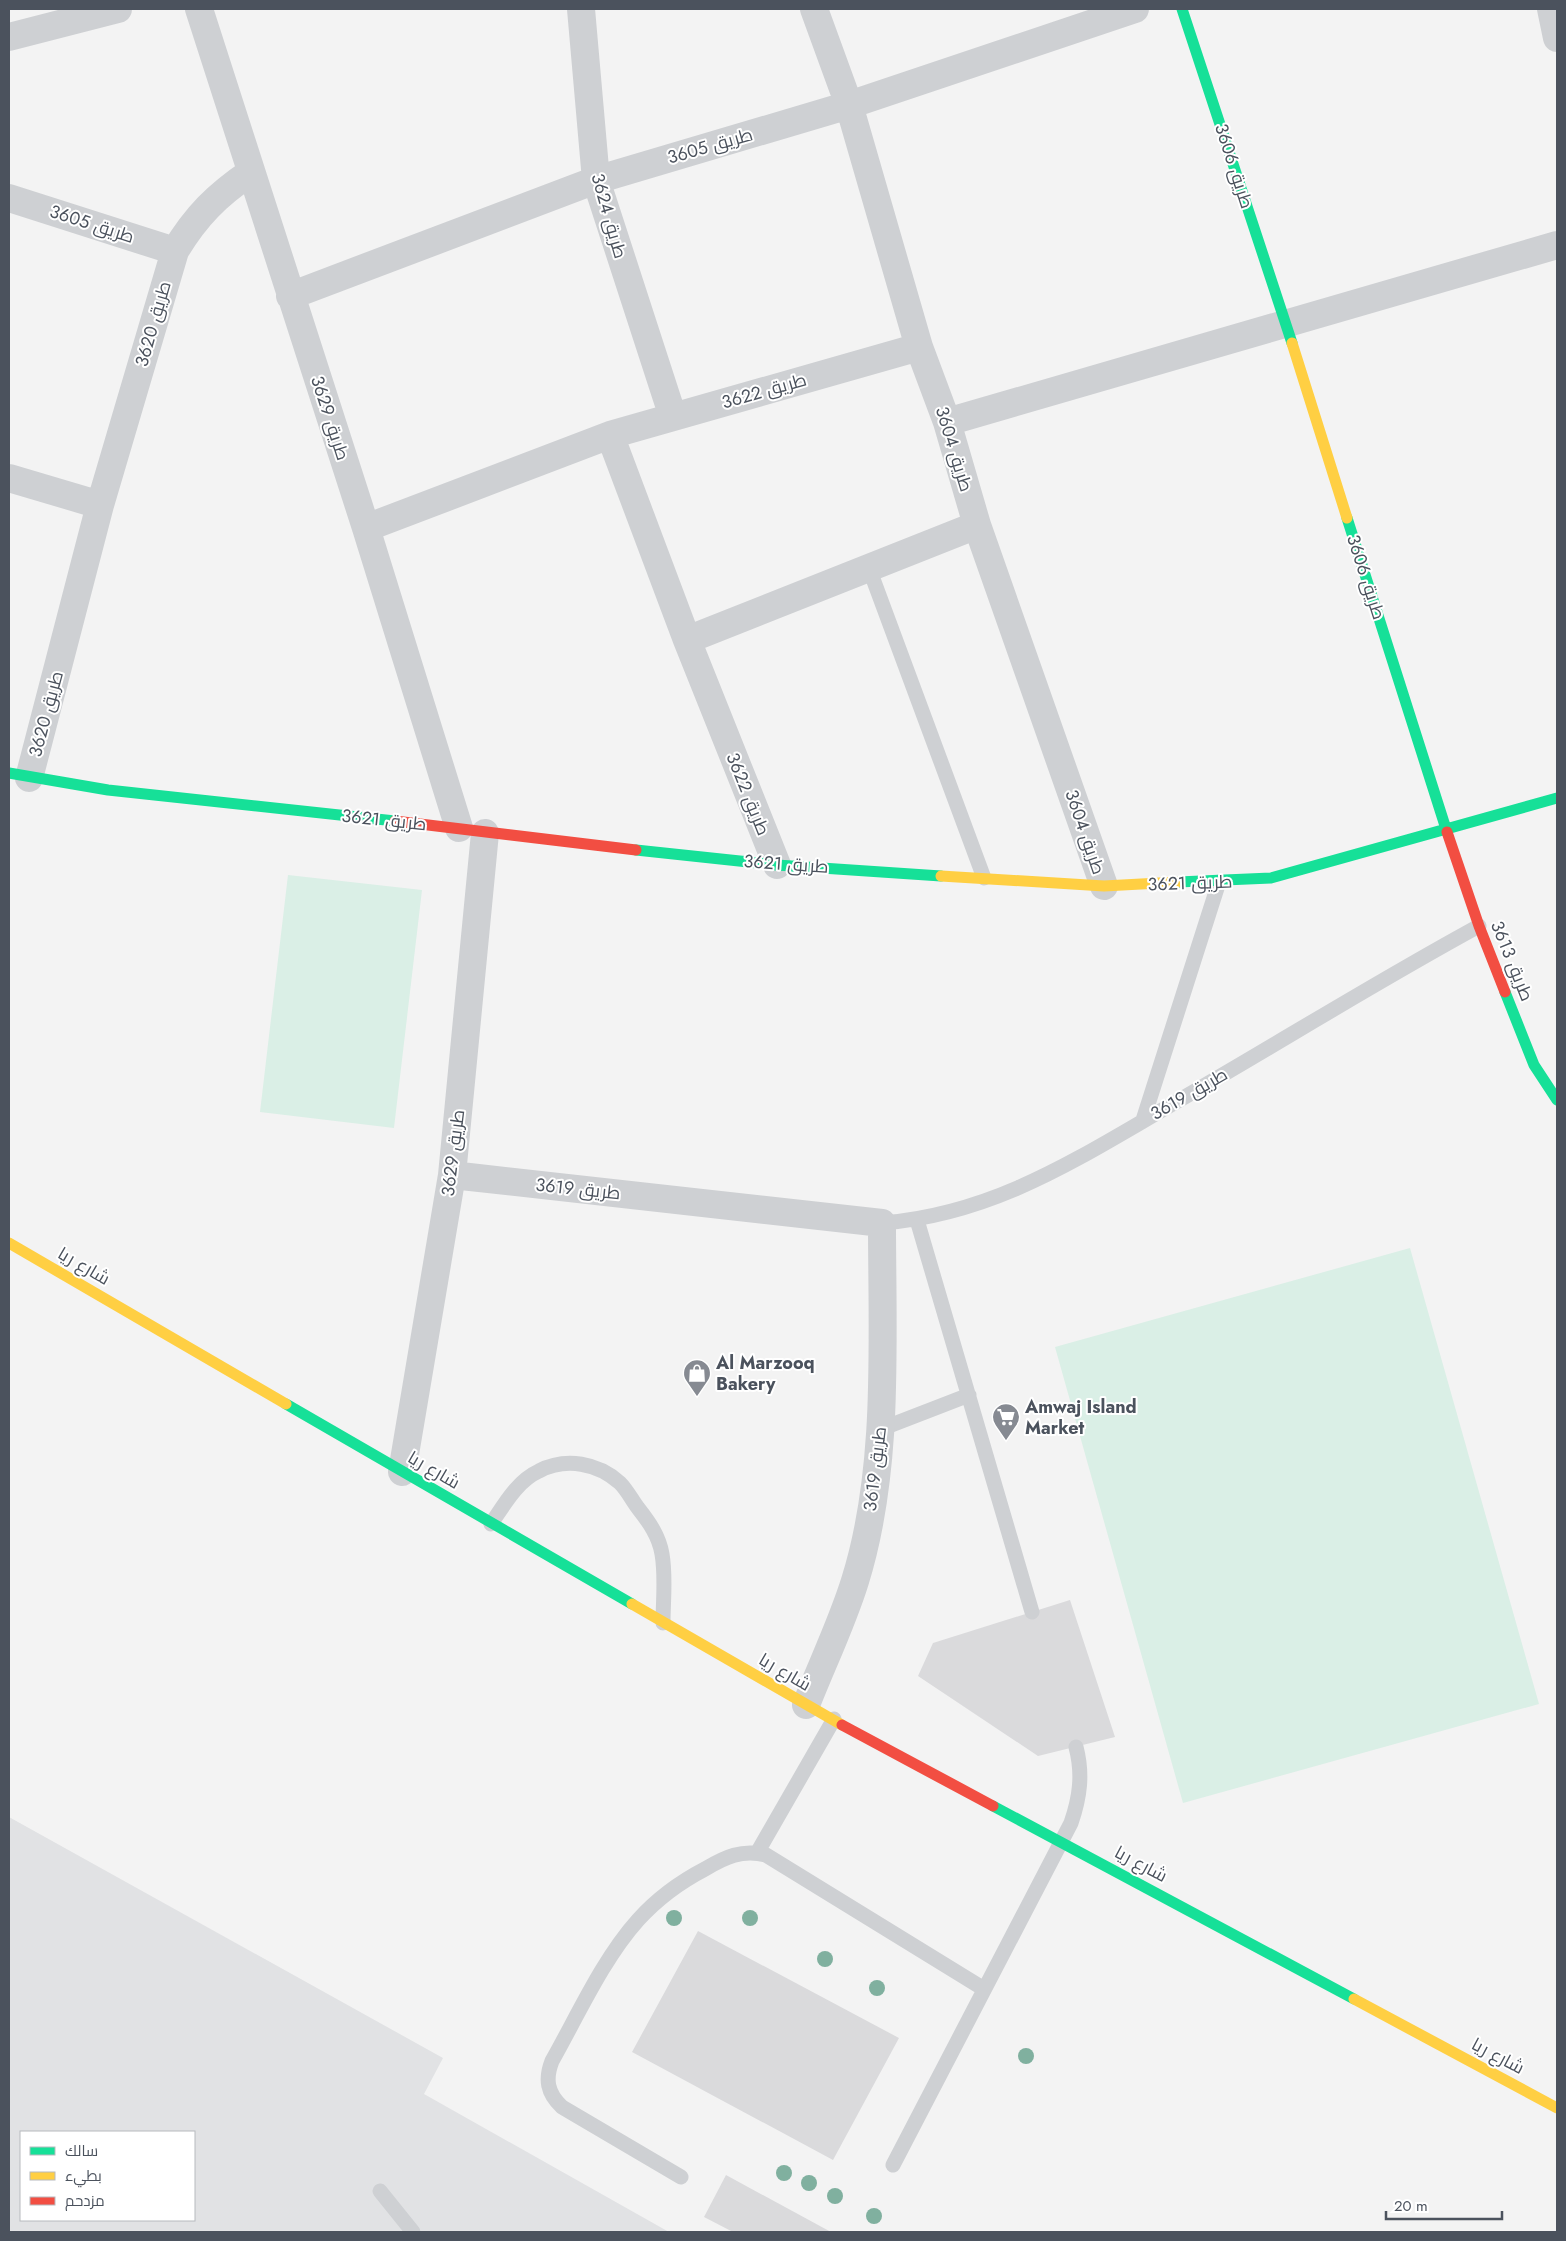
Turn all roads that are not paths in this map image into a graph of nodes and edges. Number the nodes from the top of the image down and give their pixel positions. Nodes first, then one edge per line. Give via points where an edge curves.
1 (118, 9) edge
2 (199, 9) edge
3 (581, 9) edge
4 (814, 9) edge
5 (1135, 9) edge
6 (1182, 9) edge
7 (1551, 9) edge
8 (9, 37) edge
9 (1557, 38) edge
10 (849, 105) junction
11 (251, 172) junction
12 (596, 180) junction
13 (9, 198) edge
14 (1557, 245) edge
15 (175, 251) junction
16 (290, 296) junction
17 (1286, 324) junction
18 (919, 347) junction
19 (673, 417) junction
20 (948, 422) junction
21 (610, 435) junction
22 (9, 478) edge
23 (100, 505) junction
24 (977, 525) junction
25 (366, 528) junction
26 (869, 568) junction
27 (687, 640) junction
28 (19, 775) edge
29 (1557, 798) edge
30 (472, 830) junction
31 (1446, 830) junction
32 (777, 865) junction
33 (984, 878) junction
34 (1220, 882) junction
35 (1104, 886) junction
36 (1479, 926) junction
37 (1557, 1100) edge
38 (1144, 1120) junction
39 (452, 1176) junction
40 (917, 1220) junction
41 (882, 1223) junction
42 (9, 1243) edge
43 (969, 1395) junction
44 (881, 1429) junction
45 (402, 1472) junction
46 (491, 1524) junction
47 (1032, 1612) dead end
48 (663, 1623) junction
49 (806, 1705) junction
50 (834, 1719) junction
51 (1076, 1747) dead end
52 (1062, 1840) junction
53 (757, 1853) junction
54 (984, 1989) junction
55 (1557, 2108) edge
56 (892, 2164) dead end
57 (681, 2177) dead end
58 (380, 2191) dead end
59 (413, 2232) edge

1 - 8 street
2 - 11 street, طريق 3629
3 - 12 street, طريق 3624
4 - 10 street, طريق 3604
5 - 10 street, طريق 3605
6 - 17 street, طريق 3606
7 - 9 street
10 - 12 street, طريق 3605
10 - 18 street, طريق 3604
11 - 15 street, طريق 3620 via 207,206
11 - 16 street, طريق 3629
12 - 16 street, طريق 3605
12 - 19 street, طريق 3624
13 - 15 street, طريق 3605
14 - 17 street
15 - 23 street, طريق 3620
16 - 25 street, طريق 3629
17 - 20 street
17 - 31 street, طريق 3606
18 - 19 street, طريق 3622
18 - 20 street, طريق 3604
19 - 21 street, طريق 3622
20 - 24 street, طريق 3604
21 - 25 street, طريق 3622
21 - 27 street, طريق 3622
22 - 23 street
23 - 28 street, طريق 3620
24 - 26 street
24 - 35 street, طريق 3604
25 - 30 street, طريق 3629
26 - 27 street
26 - 33 lane
27 - 32 street, طريق 3622
28 - 30 street, طريق 3621 via 108,790
29 - 31 street, طريق 3621
30 - 32 street, طريق 3621
30 - 39 street, طريق 3629
31 - 34 street, طريق 3621 via 1271,878
31 - 36 street, طريق 3613
32 - 33 street, طريق 3621
33 - 35 street, طريق 3621
34 - 35 street, طريق 3621
34 - 38 lane
36 - 37 street, طريق 3613 via 1534,1065
36 - 38 lane, طريق 3619 via 1387,976
38 - 40 lane, طريق 3619 via 1055,1172 1010,1193
39 - 41 street, طريق 3619
39 - 45 street, طريق 3629
40 - 41 lane, طريق 3619
40 - 43 lane
41 - 44 street, طريق 3619
42 - 45 street, شارع ريا
43 - 44 lane
43 - 47 lane
44 - 49 street, طريق 3619 via 875,1480 855,1582
45 - 46 street, شارع ريا
46 - 48 street, شارع ريا
46 - 48 lane via 520,1484 538,1471 560,1464 582,1464 603,1471 621,1484 658,1538 664,1571
48 - 49 street, شارع ريا
49 - 50 street, شارع ريا
50 - 52 street, شارع ريا
50 - 53 lane
51 - 52 lane via 1081,1766 1078,1805
52 - 54 lane
52 - 55 street, شارع ريا
53 - 54 lane via 773,1859
53 - 57 lane via 736,1854 694,1875 664,1895 638,1920 615,1950 549,2068 548,2085 555,2101 562,2107
54 - 56 lane
58 - 59 lane

